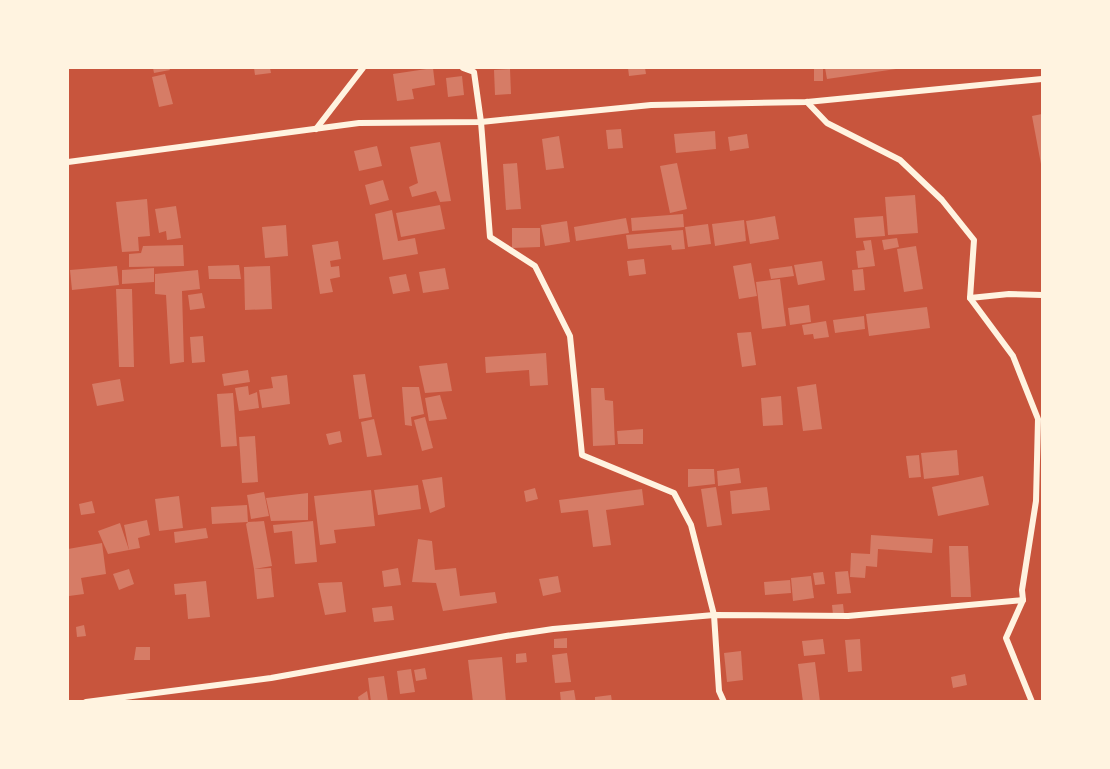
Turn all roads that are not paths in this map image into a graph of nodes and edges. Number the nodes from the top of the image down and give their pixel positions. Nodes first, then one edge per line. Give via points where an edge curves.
1 (363, 68) edge
2 (463, 68) edge
3 (1042, 79) edge
4 (807, 102) junction
5 (480, 122) junction
6 (316, 129) junction
7 (68, 162) edge
8 (1042, 295) edge
9 (970, 298) junction
10 (1023, 600) junction
11 (714, 615) junction
12 (109, 700) edge
13 (86, 702) edge
14 (724, 702) edge
15 (1032, 702) edge

1 - 6 street
2 - 5 street via 474,72
3 - 4 street
4 - 5 street via 651,105
4 - 9 street via 827,123 900,160 942,200 974,240
5 - 6 street via 359,123
5 - 11 street via 490,237 535,266 570,336 582,455 674,493 691,525
6 - 7 street
8 - 9 street
9 - 10 street via 1012,356 1038,418 1036,501
10 - 11 street via 849,616
10 - 15 street via 1006,638
11 - 12 street via 553,629 271,678
11 - 14 street via 718,691
12 - 13 street

